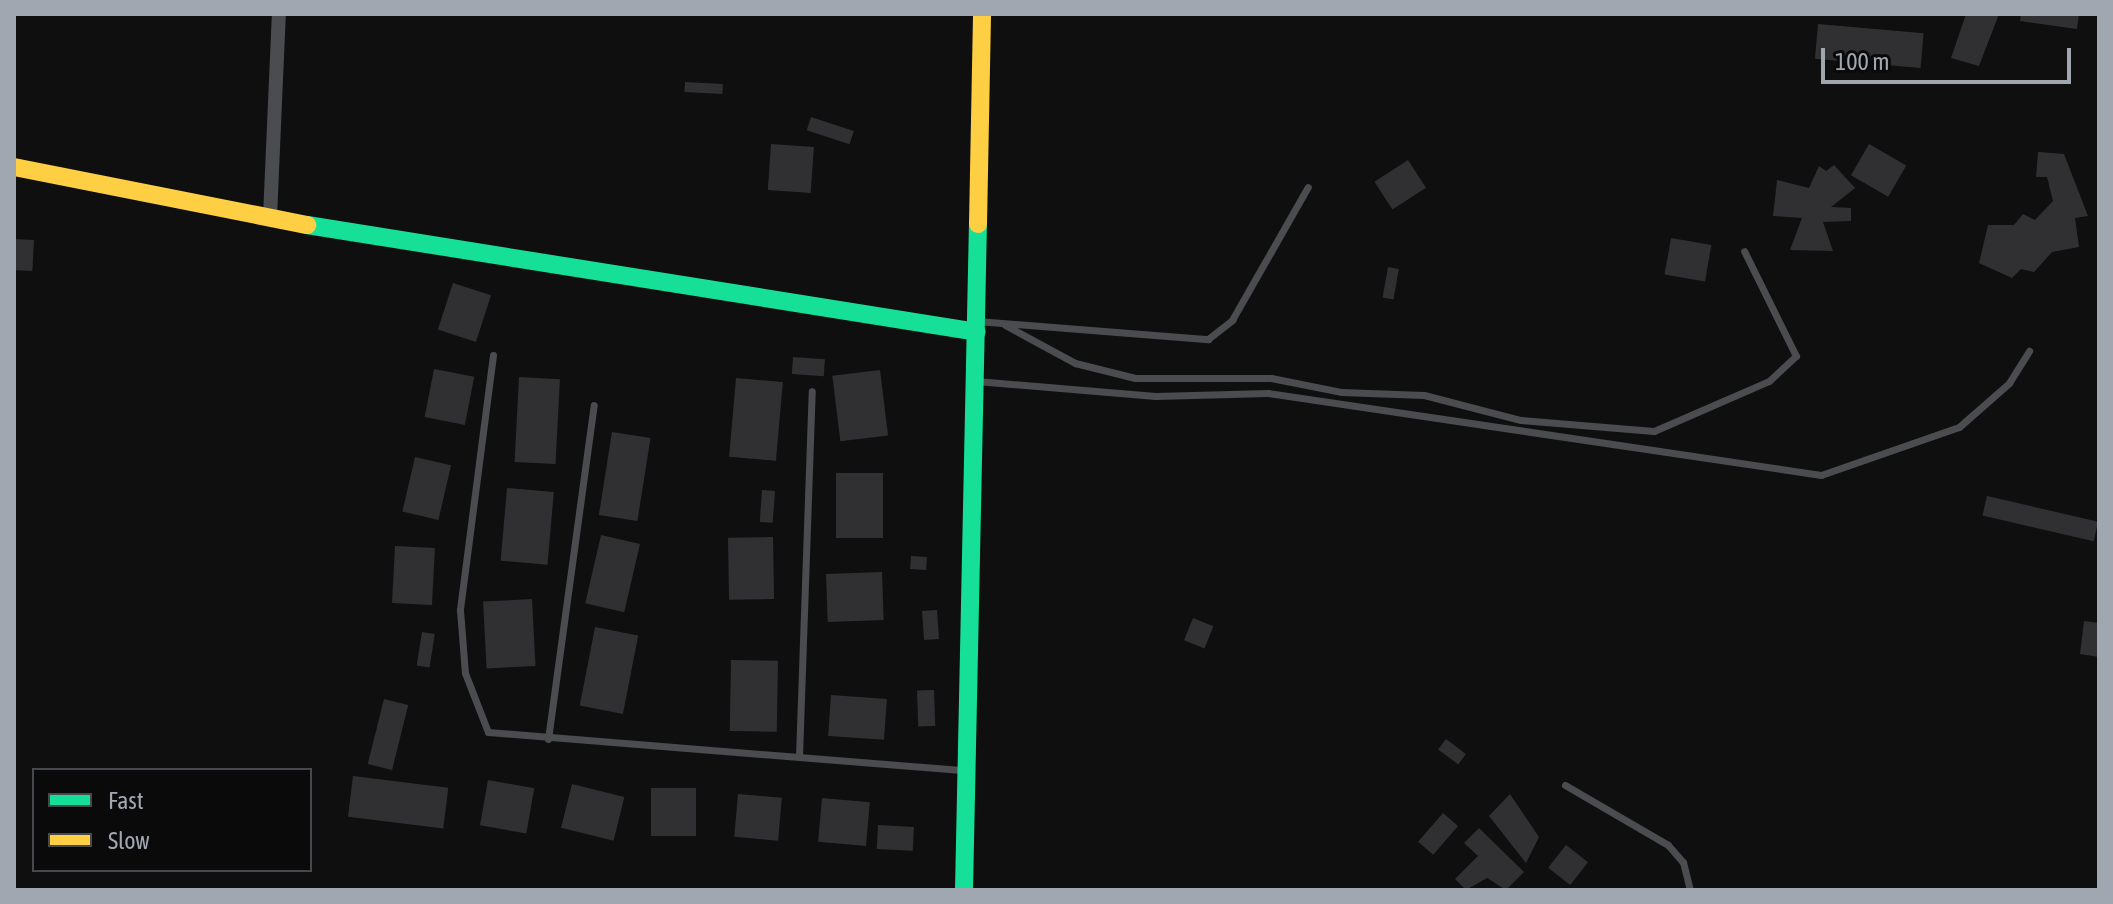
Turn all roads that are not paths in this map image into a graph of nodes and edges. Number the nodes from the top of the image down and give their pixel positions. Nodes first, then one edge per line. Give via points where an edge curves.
1 (279, 14) edge
2 (982, 14) edge
3 (14, 167) edge
4 (1308, 187) dead end
5 (270, 217) junction
6 (1744, 251) dead end
7 (1005, 325) junction
8 (977, 327) junction
9 (2029, 351) dead end
10 (493, 355) dead end
11 (976, 381) junction
12 (812, 391) dead end
13 (594, 405) dead end
14 (548, 739) junction
15 (799, 756) junction
16 (967, 770) junction
17 (1565, 785) dead end
18 (964, 890) edge
19 (1690, 890) edge

1 - 5 street
2 - 8 street
3 - 5 street
4 - 7 lane via 1232,320 1208,339
5 - 8 street
6 - 7 lane via 1796,356 1769,381 1654,431 1521,420 1424,395 1341,392 1271,378 1135,378 1063,358
7 - 8 lane
8 - 11 street
9 - 11 lane via 2009,383 1959,427 1821,475 1268,393 1155,396
10 - 14 lane via 463,570 462,657 488,732
11 - 16 street
12 - 15 lane
13 - 14 lane
14 - 15 lane
15 - 16 lane
16 - 18 street
17 - 19 lane via 1668,845 1683,862

